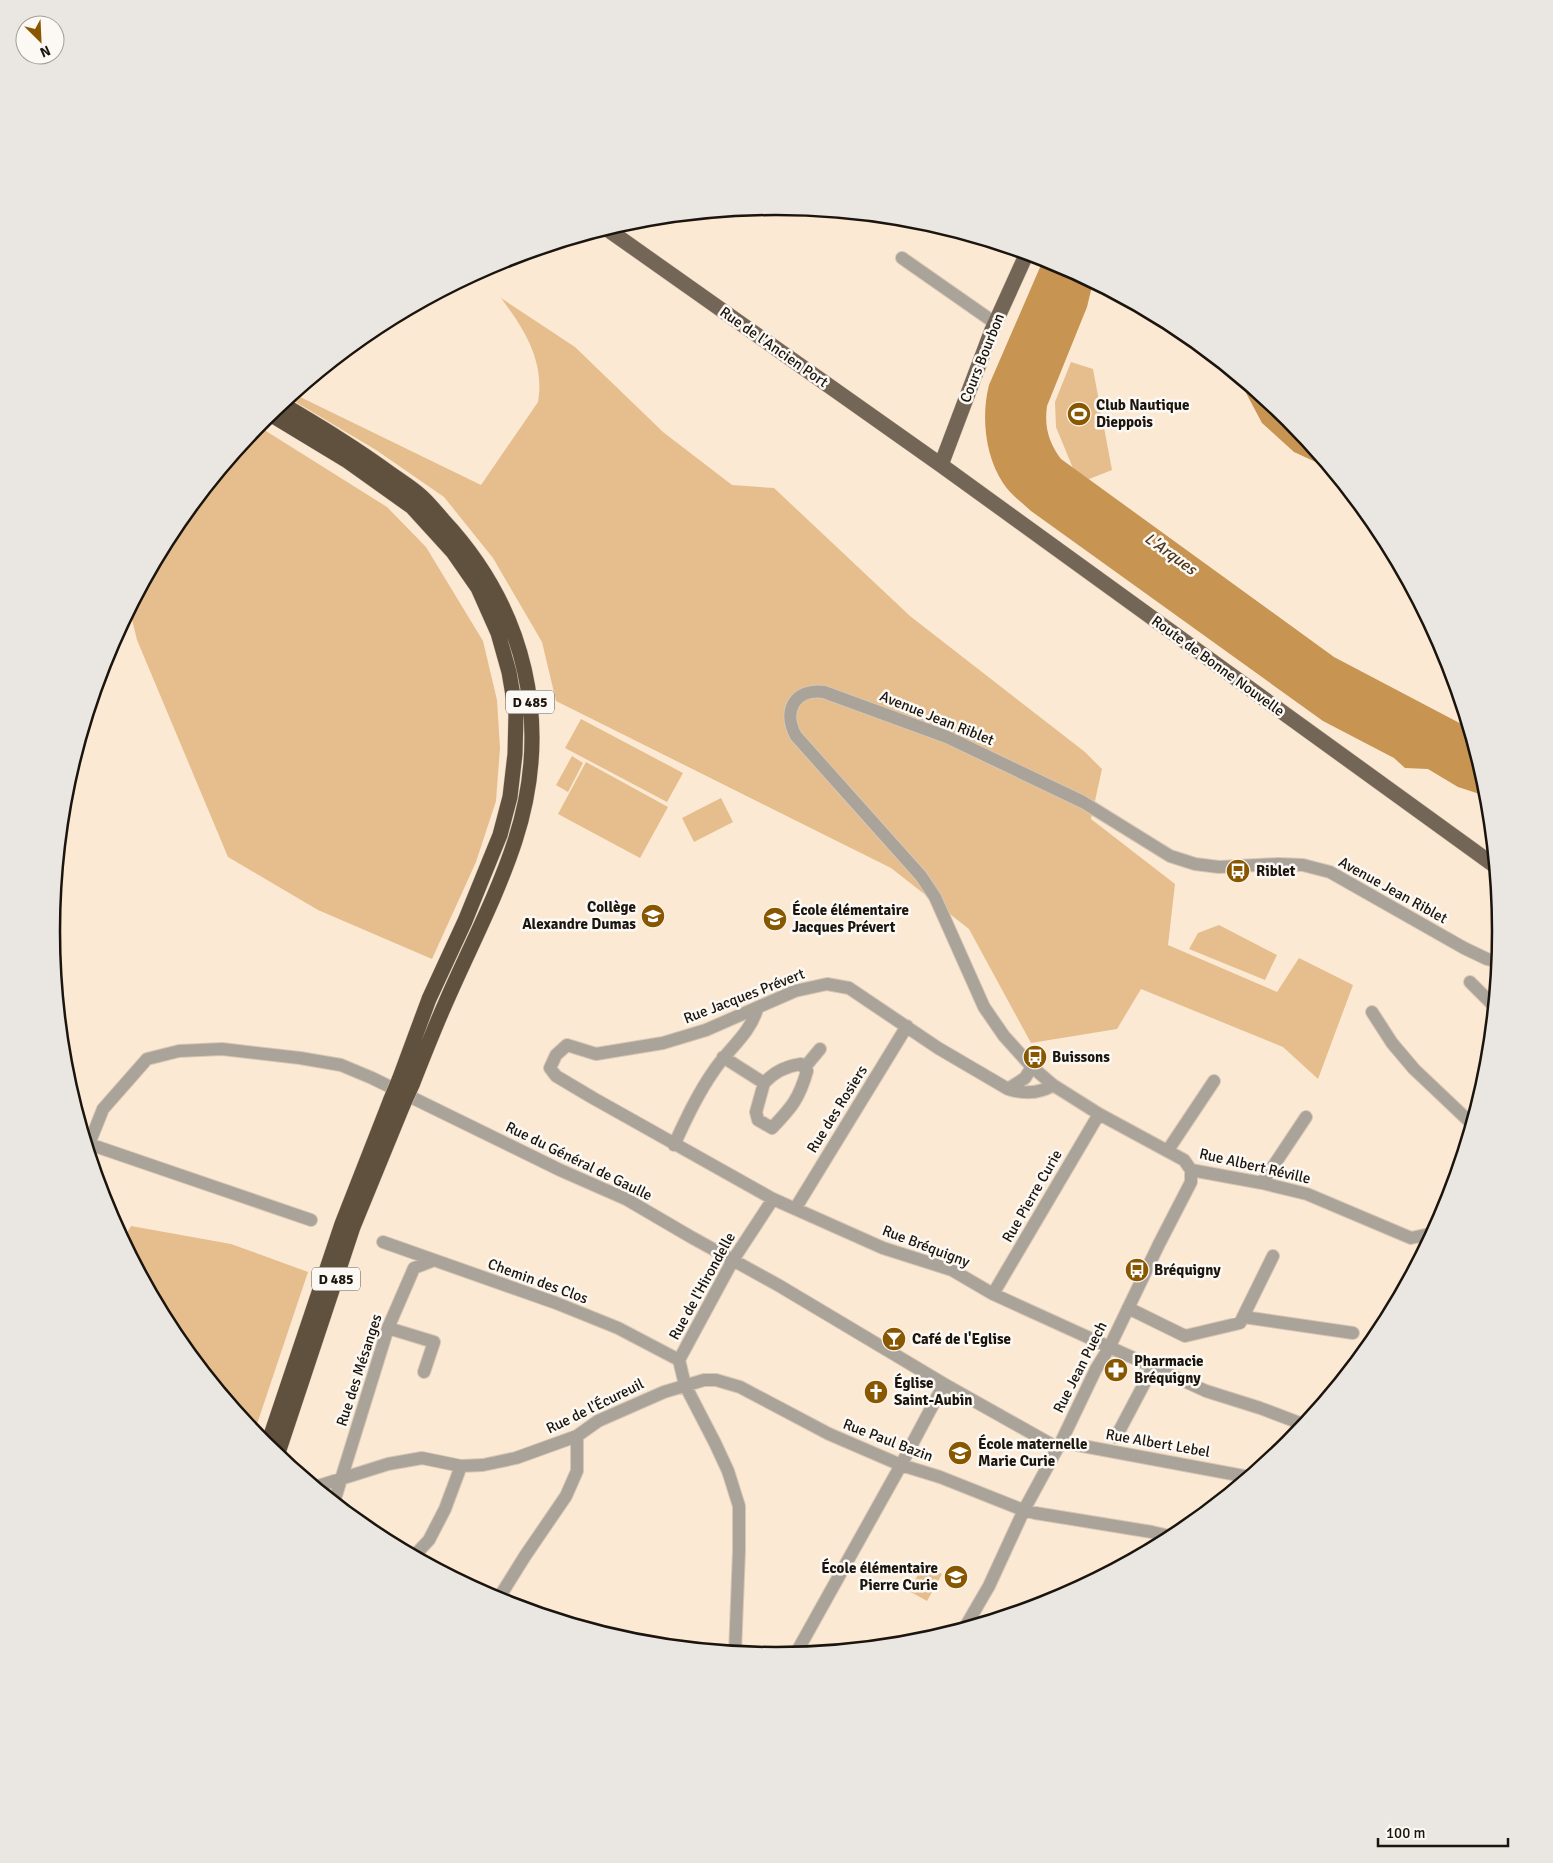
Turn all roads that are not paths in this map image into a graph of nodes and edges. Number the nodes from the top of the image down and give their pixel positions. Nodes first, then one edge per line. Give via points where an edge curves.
1 (614, 234) edge
2 (902, 258) dead end
3 (1024, 260) edge
4 (995, 323) junction
5 (288, 408) edge
6 (277, 418) edge
7 (941, 465) junction
8 (1489, 862) edge
9 (1492, 961) edge
10 (1470, 982) dead end
11 (1489, 1001) edge
12 (757, 1009) junction
13 (1372, 1012) dead end
14 (908, 1026) junction
15 (820, 1049) dead end
16 (723, 1057) junction
17 (805, 1067) junction
18 (1032, 1067) junction
19 (550, 1068) joint
20 (1214, 1081) dead end
21 (406, 1083) junction
22 (764, 1083) junction
23 (1054, 1085) junction
24 (1008, 1089) junction
25 (397, 1102) junction
26 (1099, 1114) junction
27 (1306, 1117) dead end
28 (1468, 1120) edge
29 (91, 1138) edge
30 (674, 1145) junction
31 (93, 1146) edge
32 (1168, 1150) junction
33 (1191, 1170) junction
34 (1262, 1183) junction
35 (773, 1199) junction
36 (795, 1209) junction
37 (311, 1220) dead end
38 (1425, 1235) edge
39 (383, 1242) dead end
40 (1274, 1256) dead end
41 (733, 1260) junction
42 (432, 1261) junction
43 (993, 1294) junction
44 (1128, 1308) junction
45 (1244, 1317) junction
46 (388, 1328) junction
47 (1353, 1333) dead end
48 (1109, 1348) junction
49 (679, 1360) junction
50 (1153, 1367) junction
51 (424, 1372) dead end
52 (944, 1384) junction
53 (684, 1386) junction
54 (1298, 1422) edge
55 (577, 1436) junction
56 (1116, 1437) dead end
57 (270, 1438) edge
58 (1060, 1444) junction
59 (281, 1448) edge
60 (901, 1465) junction
61 (461, 1466) junction
62 (1242, 1476) edge
63 (342, 1479) junction
64 (321, 1484) edge
65 (336, 1497) edge
66 (1024, 1510) junction
67 (1161, 1536) edge
68 (418, 1552) edge
69 (502, 1593) edge
70 (968, 1622) edge
71 (735, 1646) edge
72 (800, 1647) edge

1 - 7 main road, Rue de l'Ancien Port
2 - 4 street
3 - 4 main road, Cours Bourbon
4 - 7 main road, Cours Bourbon
5 - 21 highway, D 485 via 355,448 421,496 464,542 513,626 525,669 531,713 531,755 526,799 515,841 480,927
6 - 21 highway, D 485 via 346,460 412,508 448,546 478,588 498,633 509,672 516,713 510,797 500,835 430,999
7 - 8 main road, Route de Bonne Nouvelle
9 - 18 street, Avenue Jean Riblet via 1330,872 1303,865 1228,867 1188,862 1170,856 1083,802 947,737 824,692 814,690 801,696 792,704 790,716 790,726 796,736 922,876 935,897 984,1007
10 - 11 street
12 - 14 street, Rue Jacques Prévert via 795,991 828,984 849,988
12 - 16 street via 754,1020
12 - 19 street, Rue Jacques Prévert via 663,1043 596,1054 567,1045 556,1055
13 - 28 street via 1414,1069
14 - 24 street, Rue Jacques Prévert via 938,1048
14 - 36 street, Rue des Rosiers
15 - 17 street
16 - 22 street
16 - 30 street
17 - 22 street via 801,1064 788,1066
17 - 22 street via 807,1071 801,1091 793,1106 772,1128 758,1120 756,1112
18 - 23 street, Avenue Jean Riblet
18 - 24 street via 1025,1078
19 - 30 street, Rue Bréquigny via 556,1076
20 - 32 street
21 - 25 highway, D 485, bridge
23 - 24 street, Rue Jacques Prévert via 1044,1091 1020,1093
23 - 26 street, Rue Albert Réville
25 - 57 highway, D 485 via 342,1224
25 - 59 highway, D 485
26 - 32 street, Rue Albert Réville
26 - 43 street, Rue Pierre Curie
27 - 34 street
29 - 41 street, Rue du Général de Gaulle via 103,1109 147,1059 180,1051 222,1049 341,1065 560,1170 626,1198
30 - 35 street, Rue Bréquigny
31 - 37 street
32 - 33 street, Rue Albert Réville via 1184,1160
33 - 34 street, Rue Albert Réville
33 - 44 street, Rue Jean Puech via 1191,1182
34 - 38 street, Rue Albert Réville via 1307,1194 1411,1238
35 - 36 street, Rue Bréquigny
35 - 41 street, Rue de l'Hirondelle
36 - 43 street, Rue Bréquigny via 883,1248 952,1270
39 - 42 street, Chemin des Clos
40 - 45 street
41 - 49 street, Rue de l'Hirondelle
41 - 52 street, Rue du Général de Gaulle
42 - 46 street, Rue des Mésanges via 414,1268
42 - 49 street, Chemin des Clos via 556,1303 618,1328
43 - 48 street, Rue Bréquigny
44 - 45 street via 1185,1336 1240,1323
44 - 48 street, Rue Jean Puech
45 - 47 street
46 - 51 street via 434,1342
46 - 63 street, Rue des Mésanges
48 - 50 street, Rue Bréquigny
48 - 58 street, Rue Jean Puech
49 - 53 street, Rue de l'Hirondelle
50 - 54 street, Rue Bréquigny via 1206,1391
50 - 56 street
52 - 58 street, Rue du Général de Gaulle
52 - 60 street
53 - 55 street, Rue de l'Écureuil via 606,1417
53 - 60 street, Rue Paul Bazin via 716,1380 740,1387 829,1434
53 - 71 street, Rue de l'Hirondelle via 728,1471 739,1506
55 - 61 street, Rue de l'Écureuil via 516,1458
55 - 69 street via 577,1471 566,1496
58 - 62 street, Rue Albert Lebel
58 - 66 street, Rue Jean Puech
60 - 66 street, Rue Paul Bazin
60 - 72 street
61 - 63 street, Rue de l'Écureuil via 422,1458 388,1464
61 - 68 street via 445,1509 429,1540
63 - 64 street, Rue de l'Écureuil
63 - 65 street, Rue des Mésanges
66 - 67 street, Rue Paul Bazin
66 - 70 street, Rue Jean Puech via 990,1586

